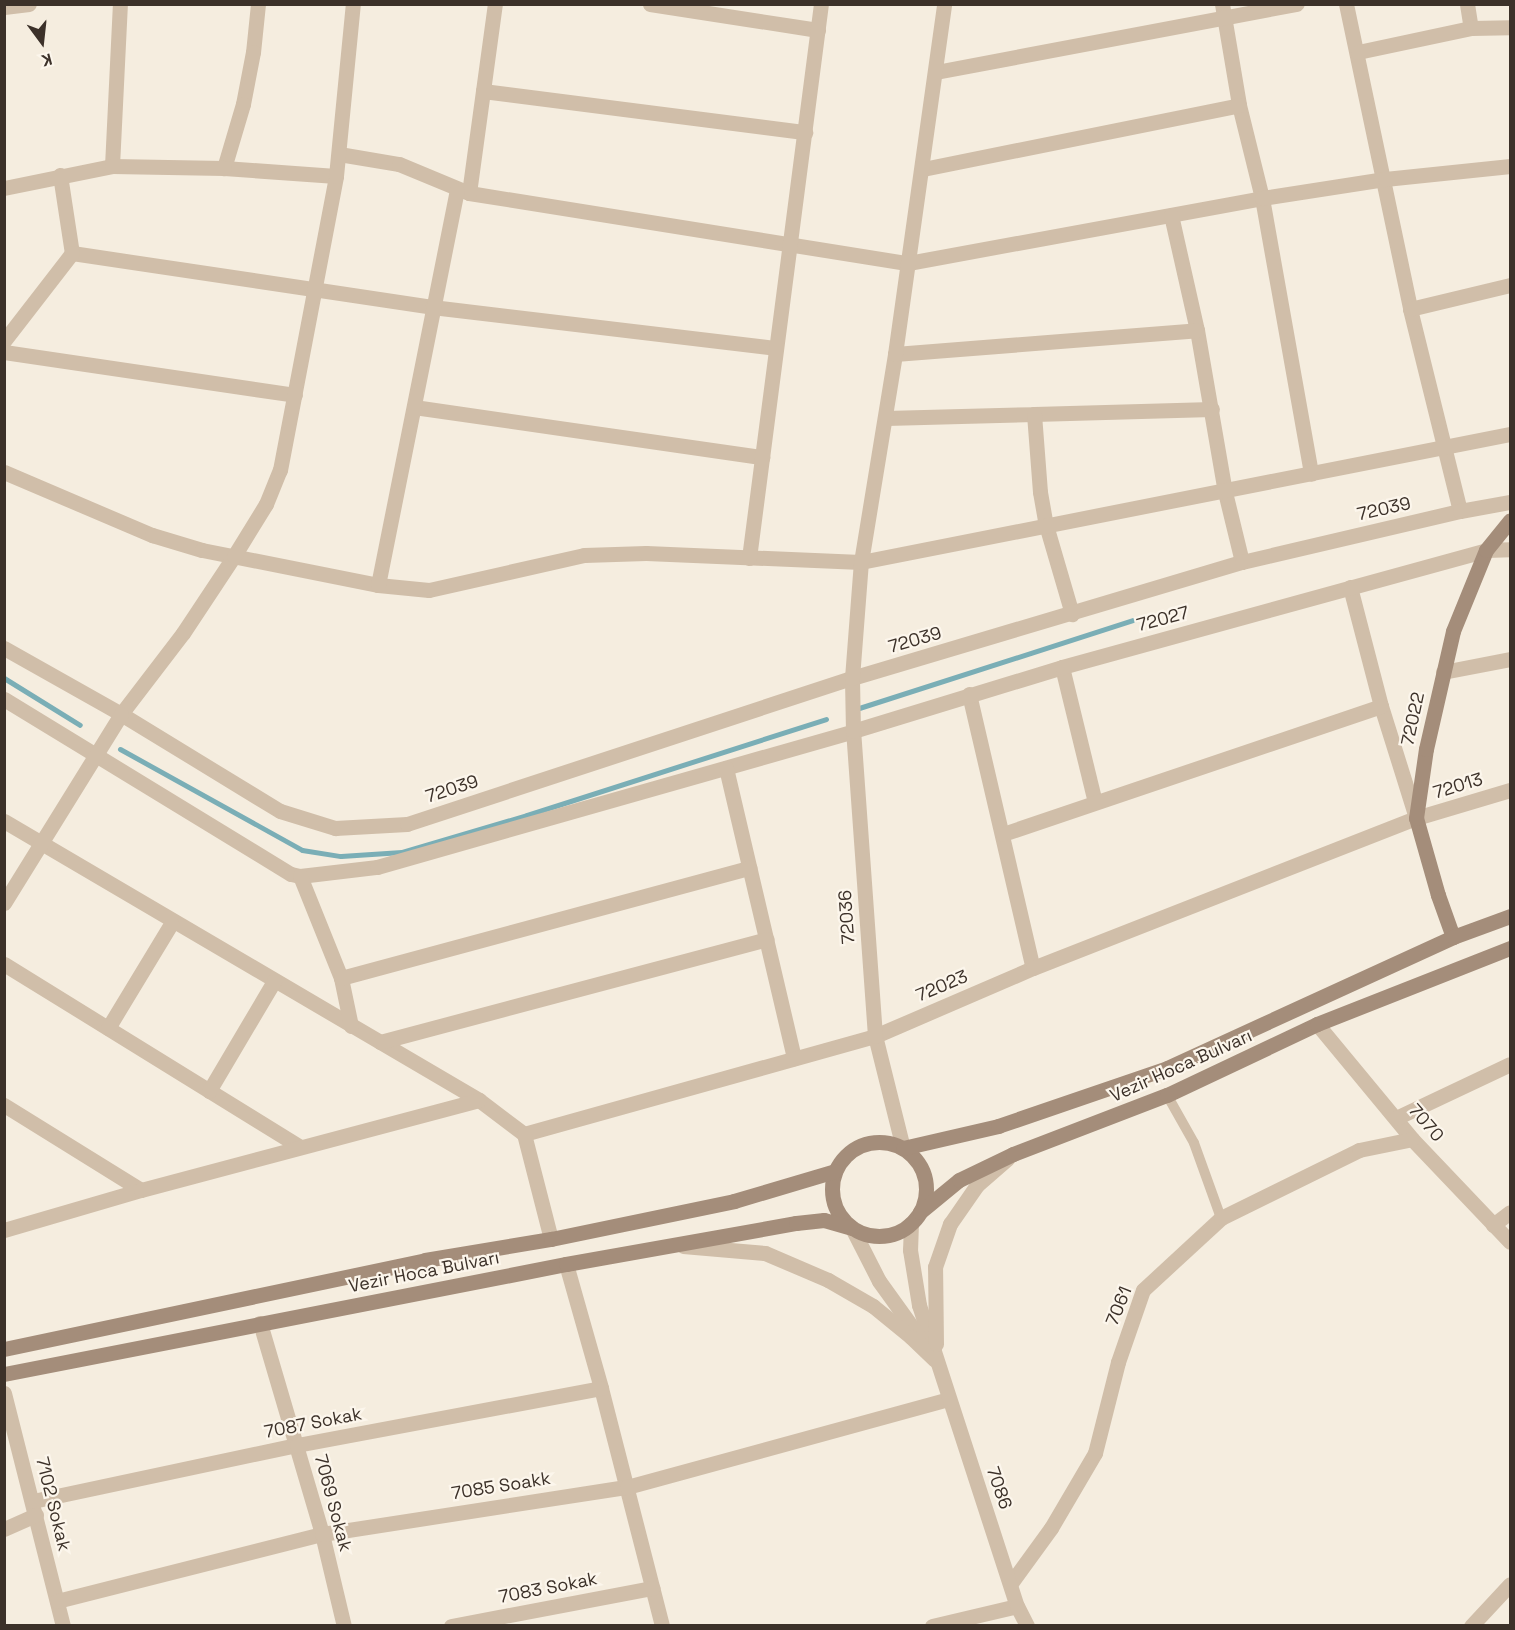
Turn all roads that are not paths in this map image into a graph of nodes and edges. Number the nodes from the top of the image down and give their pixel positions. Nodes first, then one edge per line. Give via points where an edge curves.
1 (29, 4) edge
2 (120, 4) edge
3 (258, 4) edge
4 (353, 4) edge
5 (495, 4) edge
6 (651, 4) edge
7 (821, 4) edge
8 (944, 4) edge
9 (1297, 4) edge
10 (1346, 4) edge
11 (1467, 4) edge
12 (4, 7) edge
13 (1223, 11) edge
14 (1510, 27) edge
15 (1471, 28) junction
16 (818, 30) junction
17 (1358, 52) junction
18 (936, 72) junction
19 (483, 91) junction
20 (1239, 105) junction
21 (805, 132) junction
22 (339, 154) junction
23 (112, 166) junction
24 (1510, 166) edge
25 (224, 168) junction
26 (923, 169) junction
27 (60, 175) junction
28 (336, 176) junction
29 (1385, 179) junction
30 (4, 188) edge
31 (463, 192) junction
32 (1262, 198) junction
33 (1171, 215) junction
34 (790, 242) junction
35 (72, 253) junction
36 (908, 263) junction
37 (1510, 285) edge
38 (316, 289) junction
39 (432, 307) junction
40 (1410, 309) junction
41 (1197, 330) junction
42 (4, 341) edge
43 (775, 348) junction
44 (4, 352) edge
45 (896, 354) junction
46 (295, 395) junction
47 (414, 407) junction
48 (1212, 409) junction
49 (1034, 414) junction
50 (886, 418) junction
51 (1510, 434) edge
52 (1445, 447) junction
53 (762, 457) junction
54 (4, 472) edge
55 (1311, 474) junction
56 (1225, 492) junction
57 (1510, 502) edge
58 (1460, 511) junction
59 (1510, 520) edge
60 (1047, 525) junction
61 (1510, 549) edge
62 (1486, 550) junction
63 (234, 556) junction
64 (749, 558) junction
65 (861, 562) junction
66 (1242, 562) junction
67 (378, 585) junction
68 (1350, 587) junction
69 (1072, 614) junction
70 (4, 648) edge
71 (1510, 659) edge
72 (1062, 667) junction
73 (1443, 672) junction
74 (852, 678) junction
75 (969, 693) junction
76 (4, 699) edge
77 (1381, 706) junction
78 (121, 714) junction
79 (853, 731) junction
80 (95, 755) junction
81 (726, 768) junction
82 (1510, 790) edge
83 (1095, 802) junction
84 (1416, 819) junction
85 (4, 821) edge
86 (1003, 834) junction
87 (40, 844) junction
88 (748, 868) junction
89 (300, 876) junction
90 (4, 903) edge
91 (1510, 916) edge
92 (171, 924) dead end
93 (1453, 937) junction
94 (766, 939) junction
95 (1510, 948) edge
96 (4, 964) edge
97 (1034, 968) junction
98 (341, 978) junction
99 (274, 981) junction
100 (1317, 1024) junction
101 (351, 1026) junction
102 (108, 1028) junction
103 (875, 1036) junction
104 (380, 1042) junction
105 (794, 1058) junction
106 (1510, 1064) edge
107 (209, 1091) junction
108 (1167, 1095) junction
109 (479, 1100) junction
110 (4, 1105) edge
111 (1396, 1118) junction
112 (524, 1134) junction
113 (1412, 1139) junction
114 (300, 1146) junction
115 (903, 1149) junction
116 (1013, 1154) junction
117 (835, 1171) junction
118 (141, 1190) junction
119 (1510, 1212) edge
120 (915, 1217) junction
121 (1221, 1218) junction
122 (1493, 1225) junction
123 (852, 1228) junction
124 (5, 1229) edge
125 (551, 1239) junction
126 (1510, 1242) edge
127 (670, 1245) junction
128 (566, 1264) junction
129 (260, 1323) junction
130 (4, 1349) edge
131 (937, 1362) junction
132 (4, 1374) edge
133 (601, 1388) junction
134 (4, 1393) edge
135 (948, 1400) junction
136 (297, 1445) junction
137 (627, 1486) junction
138 (35, 1508) junction
139 (4, 1529) edge
140 (322, 1534) junction
141 (1011, 1583) junction
142 (1510, 1584) edge
143 (652, 1588) junction
144 (57, 1601) junction
145 (1017, 1606) junction
146 (63, 1626) edge
147 (344, 1626) edge
148 (451, 1626) edge
149 (662, 1626) edge
150 (932, 1626) edge
151 (1026, 1626) edge
152 (1471, 1626) edge

1 - 12 street
2 - 23 street
3 - 25 street via 243,104
4 - 22 street
5 - 19 street
6 - 16 street
7 - 16 street
8 - 18 street, 72036
9 - 13 street
10 - 17 street
11 - 15 street
13 - 18 street
13 - 20 street
14 - 15 street
15 - 17 street
16 - 21 street
17 - 29 street
18 - 26 street, 72036
19 - 21 street
19 - 31 street
20 - 26 street
20 - 32 street
21 - 34 street
22 - 28 street
22 - 31 street via 399,164
23 - 25 street
23 - 27 street
24 - 29 street
25 - 28 street
26 - 36 street, 72036
27 - 30 street
27 - 35 street
28 - 38 street
29 - 32 street
29 - 40 street
31 - 34 street
31 - 39 street
32 - 33 street
32 - 55 street
33 - 36 street
33 - 41 street
34 - 36 street
34 - 43 street
35 - 38 street
35 - 42 street
36 - 45 street, 72036
37 - 40 street
38 - 39 street
38 - 46 street
39 - 43 street
39 - 47 street
40 - 52 street
41 - 45 street
41 - 48 street
43 - 53 street
44 - 46 street
45 - 50 street, 72036
46 - 63 street via 274,486
47 - 53 street
47 - 67 street
48 - 49 street
48 - 56 street
49 - 50 street
49 - 60 street via 1040,492
50 - 65 street, 72036
51 - 52 street
52 - 55 street
52 - 58 street
53 - 64 street
54 - 63 street via 152,535
55 - 56 street
56 - 60 street
56 - 66 street
57 - 58 street, 72039
58 - 66 street, 72039
59 - 62 main road, 72022
60 - 65 street
60 - 69 street
61 - 62 street, 72027
62 - 68 street, 72027
62 - 73 main road, 72022 via 1453,631
63 - 67 street
63 - 78 street via 183,633
64 - 65 street
64 - 67 street via 646,553 584,555 429,590
65 - 74 street, 72036
66 - 69 street, 72039
68 - 72 street, 72027
68 - 77 street
69 - 74 street, 72039
70 - 78 street
71 - 73 street
72 - 75 street, 72027
72 - 83 street
73 - 84 main road, 72022
74 - 78 street, 72039 via 407,824 335,828 280,811
74 - 79 street, 72036
75 - 79 street, 72027
75 - 86 street
76 - 80 street
77 - 83 street
77 - 84 street
78 - 80 street
79 - 81 street, 72027
79 - 103 street, 72036
80 - 87 street
80 - 89 street
81 - 88 street
81 - 89 street, 72027 via 377,867
82 - 84 street, 72013
83 - 86 street
84 - 93 main road, 72022
84 - 97 street, 72023
85 - 87 street
86 - 97 street
87 - 90 street
87 - 99 street
88 - 94 street
88 - 98 street
89 - 98 street
91 - 93 main road, Vezir Hoca Bulvarı
92 - 102 street
93 - 115 main road, Vezir Hoca Bulvarı via 1167,1068 998,1126
94 - 104 street
94 - 105 street
95 - 100 main road, Vezir Hoca Bulvarı
96 - 102 street
97 - 103 street, 72023
98 - 101 street
99 - 101 street
99 - 107 street
100 - 108 main road, Vezir Hoca Bulvarı
100 - 111 street, 7070
101 - 104 street
102 - 107 street
103 - 105 street, 72023
103 - 115 street, 72036
104 - 109 street
105 - 112 street, 72023
106 - 111 street
107 - 114 street
108 - 116 main road, Vezir Hoca Bulvarı
108 - 121 lane via 1194,1143
109 - 112 street
109 - 114 street
110 - 118 street
111 - 113 street, 7070
112 - 125 street
113 - 121 street, 7061 via 1359,1150
113 - 122 street, 7070
114 - 118 street
115 - 117 main road via 872,1142 856,1147 843,1157
115 - 120 main road via 922,1170 925,1191
116 - 120 main road, Vezir Hoca Bulvarı via 958,1180
116 - 131 street via 977,1185 950,1224 935,1266
117 - 123 main road via 831,1186 833,1203
117 - 125 main road, Vezir Hoca Bulvarı via 734,1201
118 - 124 street
119 - 122 street
120 - 123 main road via 899,1231 884,1236
120 - 131 street via 910,1250 919,1305
121 - 141 street, 7061 via 1143,1290 1118,1362 1095,1453 1051,1528
122 - 126 street, 7070
123 - 127 main road, Vezir Hoca Bulvarı via 824,1220
123 - 131 street via 879,1281
125 - 130 main road, Vezir Hoca Bulvarı via 425,1260
127 - 128 main road, Vezir Hoca Bulvarı
127 - 131 street via 765,1253 828,1280 873,1306
128 - 129 main road, Vezir Hoca Bulvarı
128 - 133 street
129 - 132 main road, Vezir Hoca Bulvarı
129 - 136 street, 7069 Sokak
131 - 135 street, 7086
133 - 136 street, 7087 Sokak
133 - 137 street
134 - 138 street, 7102 Sokak
135 - 137 street, 7085 Soakk
135 - 141 street, 7086
136 - 138 street, 7087 Sokak
136 - 140 street, 7069 Sokak
137 - 140 street, 7085 Soakk
137 - 143 street
138 - 139 street, 7087 Sokak
138 - 144 street, 7102 Sokak
140 - 144 street, 7085 Soakk
140 - 147 street, 7069 Sokak
141 - 145 street, 7086
142 - 152 street
143 - 148 street, 7083 Sokak
143 - 149 street
144 - 146 street, 7102 Sokak
145 - 150 street
145 - 151 street, 7086

